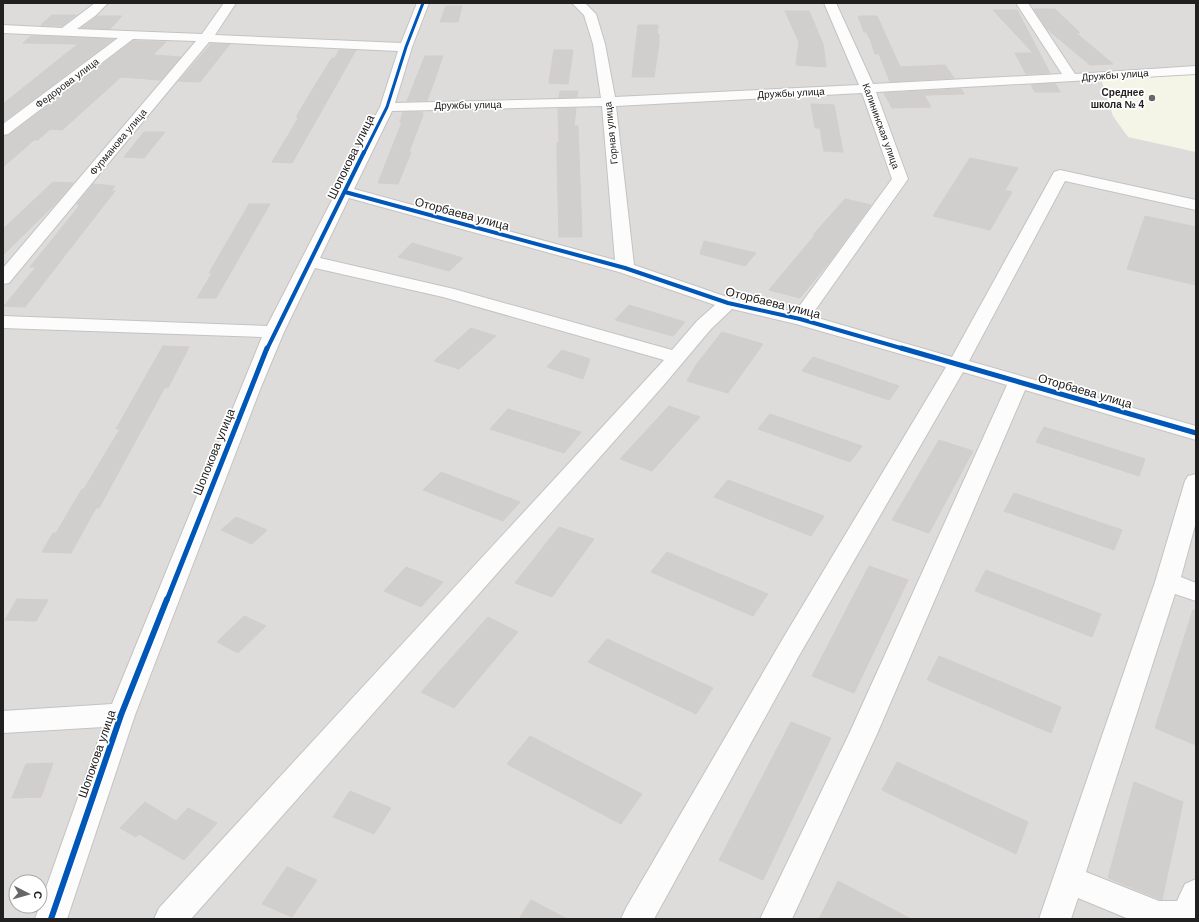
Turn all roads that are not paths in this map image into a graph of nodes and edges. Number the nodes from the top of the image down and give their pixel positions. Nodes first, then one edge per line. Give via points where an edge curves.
1 (102, 3) edge
2 (230, 3) edge
3 (423, 3) edge
4 (578, 3) edge
5 (830, 3) edge
6 (1022, 3) edge
7 (3, 29) edge
8 (64, 32) junction
9 (130, 35) junction
10 (206, 38) junction
11 (406, 47) junction
12 (1196, 70) edge
13 (1071, 78) junction
14 (868, 89) junction
15 (609, 102) junction
16 (387, 107) junction
17 (3, 131) edge
18 (345, 192) junction
19 (1196, 203) edge
20 (310, 261) junction
21 (625, 268) junction
22 (3, 279) edge
23 (728, 303) junction
24 (800, 319) junction
25 (3, 322) edge
26 (274, 332) junction
27 (677, 358) junction
28 (958, 364) junction
29 (1019, 382) junction
30 (1196, 433) edge
31 (1196, 481) edge
32 (1167, 582) junction
33 (1196, 592) edge
34 (121, 715) junction
35 (3, 722) edge
36 (1068, 879) junction
37 (1196, 894) edge
38 (51, 919) edge
39 (170, 919) edge
40 (637, 919) edge
41 (776, 919) edge
42 (1055, 919) edge

1 - 8 street
2 - 10 street, Фурманова улица
3 - 11 street, Шопокова улица
4 - 15 street, Горная улица via 590,14 599,44
5 - 14 street, Калининская улица
6 - 13 street
7 - 8 street
8 - 9 street
9 - 10 street
9 - 17 street, Федорова улица
10 - 11 street
10 - 22 street, Фурманова улица
11 - 16 street, Шопокова улица
12 - 13 street, Дружбы улица
13 - 14 street, Дружбы улица
14 - 15 street, Дружбы улица
14 - 24 street, Калининская улица via 900,180
15 - 16 street, Дружбы улица
15 - 21 street, Горная улица
16 - 18 street, Шопокова улица
18 - 20 street, Шопокова улица
18 - 21 street, Оторбаева улица
19 - 28 street via 1060,175
20 - 26 street, Шопокова улица
20 - 27 street via 448,293
21 - 23 street, Оторбаева улица
23 - 24 street, Оторбаева улица
23 - 27 street via 704,325
24 - 28 street, Оторбаева улица
25 - 26 street
26 - 34 street, Шопокова улица
27 - 39 street
28 - 29 street, Оторбаева улица
28 - 40 street via 791,647
29 - 30 street, Оторбаева улица
29 - 41 street via 863,734
31 - 32 street
32 - 33 street
32 - 36 street
34 - 35 street
34 - 38 street, Шопокова улица
36 - 37 street via 1158,916 1175,917 1188,913
36 - 42 street

